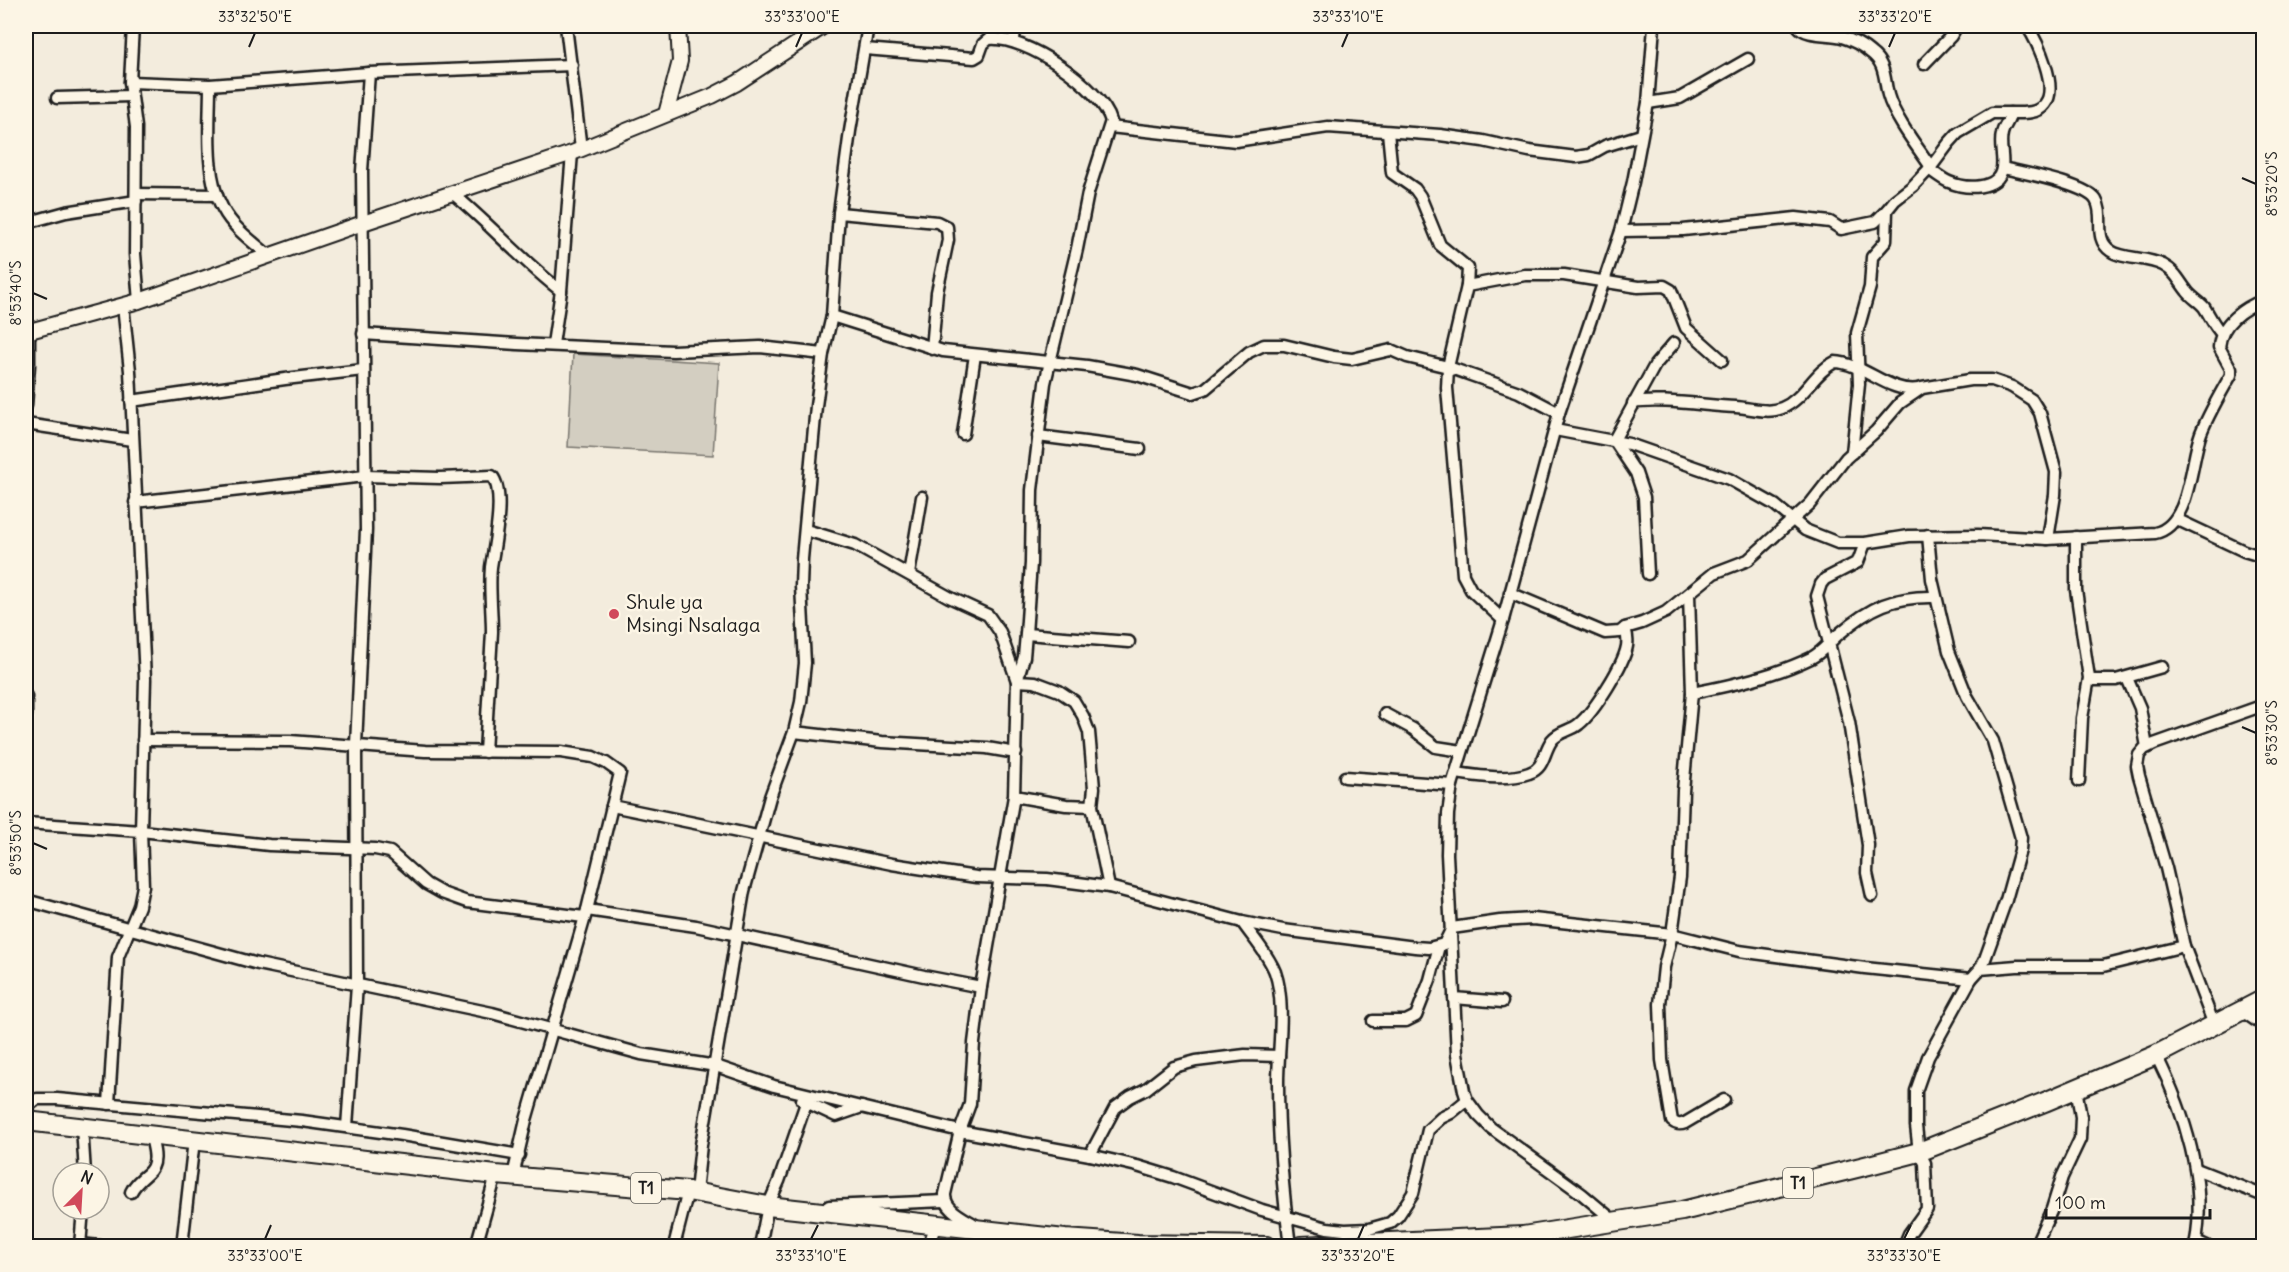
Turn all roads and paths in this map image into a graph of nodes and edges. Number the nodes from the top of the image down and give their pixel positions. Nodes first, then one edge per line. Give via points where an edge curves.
1 (133, 26) edge
2 (566, 26) edge
3 (678, 26) edge
4 (824, 26) edge
5 (868, 26) edge
6 (1015, 26) edge
7 (1654, 26) edge
8 (1798, 26) edge
9 (1957, 26) edge
10 (2027, 26) edge
11 (1014, 41) junction
12 (865, 49) junction
13 (1748, 59) dead end
14 (1924, 64) dead end
15 (572, 65) junction
16 (369, 74) junction
17 (130, 82) junction
18 (210, 85) junction
19 (131, 96) junction
20 (57, 98) dead end
21 (1648, 103) junction
22 (2010, 113) junction
23 (666, 114) junction
24 (1110, 127) junction
25 (1388, 132) junction
26 (1641, 135) junction
27 (577, 151) junction
28 (1930, 168) junction
29 (2002, 168) junction
30 (452, 193) junction
31 (217, 195) junction
32 (136, 197) junction
33 (1887, 210) junction
34 (839, 213) junction
35 (26, 223) edge
36 (363, 223) junction
37 (1621, 231) junction
38 (268, 255) junction
39 (1605, 282) junction
40 (1467, 286) junction
41 (561, 291) junction
42 (2264, 300) edge
43 (139, 301) junction
44 (123, 305) junction
45 (832, 316) junction
46 (27, 332) edge
47 (363, 334) junction
48 (2222, 334) junction
49 (1674, 343) dead end
50 (554, 344) junction
51 (932, 349) junction
52 (823, 354) junction
53 (975, 355) junction
54 (1722, 360) dead end
55 (1049, 361) junction
56 (1448, 367) junction
57 (1857, 367) junction
58 (363, 370) junction
59 (1922, 388) junction
60 (131, 401) junction
61 (1634, 403) junction
62 (26, 406) edge
63 (1559, 413) junction
64 (26, 424) edge
65 (1555, 430) junction
66 (963, 434) dead end
67 (1038, 436) junction
68 (132, 440) junction
69 (1614, 440) junction
70 (1140, 450) dead end
71 (1852, 453) junction
72 (365, 476) junction
73 (922, 496) dead end
74 (135, 502) junction
75 (1794, 518) junction
76 (2176, 519) junction
77 (806, 530) junction
78 (1928, 535) junction
79 (2076, 537) junction
80 (2048, 539) junction
81 (1865, 543) junction
82 (2264, 556) edge
83 (909, 574) junction
84 (1648, 574) dead end
85 (1510, 593) junction
86 (1689, 594) junction
87 (1935, 597) junction
88 (1503, 620) junction
89 (1625, 628) junction
90 (1026, 634) junction
91 (1129, 642) dead end
92 (1829, 643) junction
93 (2162, 667) dead end
94 (2127, 678) junction
95 (2089, 680) junction
96 (1017, 681) junction
97 (1692, 693) junction
98 (26, 696) edge
99 (2264, 705) edge
100 (1384, 714) dead end
101 (26, 715) edge
102 (794, 732) junction
103 (143, 741) junction
104 (356, 745) junction
105 (2147, 747) junction
106 (1462, 751) junction
107 (485, 752) junction
108 (1016, 753) junction
109 (1456, 773) junction
110 (1345, 777) dead end
111 (2079, 781) dead end
112 (1452, 785) junction
113 (1014, 796) junction
114 (612, 806) junction
115 (1092, 806) junction
116 (26, 823) edge
117 (141, 831) junction
118 (758, 838) junction
119 (357, 849) junction
120 (1000, 879) junction
121 (1109, 887) junction
122 (1872, 896) dead end
123 (26, 900) edge
124 (585, 913) junction
125 (1242, 922) junction
126 (131, 928) junction
127 (1452, 928) junction
128 (1672, 934) junction
129 (735, 936) junction
130 (1438, 946) junction
131 (2184, 946) junction
132 (1980, 969) junction
133 (1971, 979) junction
134 (357, 985) junction
135 (981, 987) junction
136 (1455, 998) junction
137 (2264, 999) edge
138 (1502, 1002) dead end
139 (2242, 1011) junction
140 (1373, 1021) dead end
141 (2214, 1025) junction
142 (2264, 1026) edge
143 (551, 1030) junction
144 (2156, 1055) junction
145 (1279, 1056) junction
146 (716, 1066) junction
147 (774, 1086) junction
148 (2076, 1088) junction
149 (1467, 1100) junction
150 (1724, 1100) dead end
151 (806, 1103) junction
152 (109, 1104) junction
153 (863, 1107) junction
154 (26, 1108) edge
155 (26, 1120) edge
156 (82, 1127) junction
157 (347, 1127) junction
158 (960, 1131) junction
159 (150, 1133) junction
160 (194, 1140) junction
161 (1919, 1152) junction
162 (519, 1155) junction
163 (1090, 1155) junction
164 (84, 1161) edge
165 (2196, 1169) junction
166 (504, 1175) junction
167 (131, 1192) dead end
168 (692, 1192) junction
169 (2264, 1196) edge
170 (945, 1201) junction
171 (768, 1206) junction
172 (805, 1210) junction
173 (1287, 1217) junction
174 (1613, 1220) junction
175 (82, 1221) edge
176 (936, 1225) junction
177 (980, 1228) junction
178 (1527, 1241) edge
179 (2195, 1244) edge
180 (80, 1245) edge
181 (100, 1246) edge
182 (182, 1246) edge
183 (476, 1246) edge
184 (674, 1246) edge
185 (760, 1246) edge
186 (928, 1246) edge
187 (1267, 1246) edge
188 (1290, 1246) edge
189 (1301, 1246) edge
190 (1904, 1246) edge
191 (2035, 1246) edge
192 (2206, 1246) edge

1 - 17 street
2 - 15 street
3 - 23 street via 680,61
4 - 23 street via 738,83
5 - 12 street
6 - 11 street
7 - 21 street
8 - 28 street via 1808,32 1842,37 1872,52 1883,66 1889,97
9 - 14 street
10 - 22 street via 2036,38 2045,66 2048,94 2046,104 2038,110
11 - 12 street via 989,39 974,58
11 - 24 street via 1046,58 1094,94 1108,112
12 - 34 street
13 - 21 street via 1680,98
15 - 16 street
15 - 27 street
16 - 18 street
16 - 36 street via 362,171
17 - 18 street
17 - 19 street
18 - 31 street via 211,169
19 - 20 street
19 - 32 street via 136,128
21 - 26 street
22 - 28 street via 1992,113 1964,129
22 - 29 street via 2002,134
23 - 27 street
24 - 25 street via 1236,141 1328,127
24 - 55 street via 1088,193
25 - 26 street via 1483,141 1576,157
25 - 40 street via 1392,173 1420,196 1440,245 1468,268
26 - 37 street
27 - 30 street
27 - 41 street
28 - 29 street via 1948,182 1971,187 1997,179
28 - 33 street
29 - 48 street via 2060,182 2092,196 2097,202 2101,235 2108,249 2118,255 2155,261 2173,272
30 - 36 street
30 - 41 street
31 - 32 street
31 - 38 street via 231,220
32 - 35 street
32 - 43 street
33 - 37 street via 1875,222 1841,230 1827,221 1797,218 1683,230
33 - 57 street via 1886,241 1872,257 1870,287 1857,333
34 - 45 street
34 - 51 street via 937,222 947,227
36 - 38 street
36 - 47 street
37 - 39 street
38 - 43 street
39 - 40 street via 1575,276 1525,275
39 - 54 street via 1668,287 1686,328
39 - 63 street
40 - 56 street
41 - 50 street
42 - 48 street via 2232,320
43 - 44 street
44 - 46 street
44 - 60 street
45 - 51 street
45 - 52 street
46 - 62 street
47 - 50 street
47 - 58 street
48 - 76 street via 2219,347 2231,375 2200,436
49 - 61 street via 1655,365
50 - 52 street via 673,351 760,347
51 - 53 street
52 - 77 street
53 - 55 street
53 - 66 street
55 - 56 street via 1123,372 1193,393 1213,384 1249,352 1270,345 1352,359 1390,350
55 - 67 street
56 - 63 street via 1519,392
56 - 88 street via 1463,575 1471,590
57 - 59 street via 1899,387
57 - 61 street via 1832,363 1785,407 1769,411
57 - 71 street
58 - 60 street
58 - 72 street
59 - 71 street via 1900,404
59 - 80 street via 1992,380 2012,387 2035,403 2056,472
60 - 68 street
61 - 69 street
63 - 65 street
64 - 68 street
65 - 69 street
65 - 85 street
67 - 70 street
67 - 90 street
68 - 74 street
69 - 75 street via 1729,479
69 - 84 street via 1636,473 1644,497
71 - 75 street
72 - 74 street
72 - 104 street
72 - 107 street via 492,476 496,481
73 - 83 street
74 - 103 street via 145,679
75 - 81 street via 1805,530 1827,540
75 - 86 street via 1748,560 1714,573
76 - 79 street via 2168,529 2155,533
76 - 82 street via 2244,551
77 - 83 street via 855,545
77 - 102 street via 801,586 805,663
78 - 80 street
78 - 81 street
78 - 87 street
79 - 80 street
79 - 95 street via 2076,590
81 - 92 street via 1858,562 1825,579 1819,589 1818,601
83 - 96 street via 993,619
85 - 88 street
85 - 89 street via 1602,632 1620,632
86 - 89 street via 1666,612
86 - 97 street
87 - 92 street via 1901,598 1887,603 1851,624
87 - 132 street via 1956,671 1993,741 2021,838 2006,900
88 - 106 street
89 - 109 street via 1627,648 1617,670 1582,721 1552,739 1538,769 1498,777
90 - 91 street
90 - 96 street
92 - 97 street via 1813,657 1756,679
92 - 122 street via 1849,722
93 - 94 street
94 - 95 street
94 - 105 street via 2140,708
95 - 111 street via 2082,718
96 - 108 street
96 - 115 street via 1035,682 1059,691 1074,701 1083,716 1089,732
97 - 128 street via 1680,877
98 - 101 street
99 - 105 street
100 - 106 street via 1436,747
102 - 108 street
102 - 118 street
103 - 104 street
103 - 117 street
104 - 107 street
104 - 119 street
105 - 131 street via 2138,759 2139,776
106 - 109 street
107 - 114 street via 561,752 593,757 620,773
108 - 113 street
109 - 112 street
110 - 112 street
112 - 127 street via 1447,843
113 - 115 street
113 - 120 street
114 - 118 street
114 - 124 street
115 - 121 street
116 - 117 street
117 - 119 street via 269,845
117 - 126 street via 143,886
118 - 120 street via 892,864
118 - 129 street
119 - 124 street via 390,852 426,884 467,902
119 - 134 street
120 - 121 street via 1047,879
120 - 135 street
121 - 125 street
123 - 126 street
124 - 129 street via 696,926
124 - 143 street
125 - 130 street via 1415,947
125 - 145 street via 1275,973 1280,1005
126 - 134 street via 258,964
126 - 152 street via 118,957
127 - 128 street via 1533,919
127 - 130 street via 1444,944
127 - 136 street
128 - 133 street via 1739,951
128 - 150 street via 1660,1004 1662,1060 1672,1121 1685,1123
129 - 135 street
129 - 146 street
130 - 140 street via 1416,1016 1406,1021
131 - 132 street via 2103,966
131 - 141 street
132 - 133 street
133 - 161 street via 1922,1071 1916,1100
134 - 143 street via 492,1013
134 - 157 street
135 - 158 street via 970,1104
136 - 138 street
136 - 149 street via 1459,1071
137 - 139 highway, T1
139 - 141 highway, T1
139 - 142 street
141 - 144 highway, T1
143 - 146 street via 641,1054
143 - 162 street
144 - 148 highway, T1
144 - 165 street via 2177,1100
145 - 163 street via 1245,1054 1174,1067 1115,1108
145 - 173 street via 1281,1174
146 - 147 street
146 - 168 street
147 - 151 street
147 - 153 street
148 - 161 highway, T1
148 - 191 street via 2080,1139
149 - 173 street via 1431,1126 1413,1192 1390,1223 1346,1230
149 - 174 street via 1491,1128
151 - 153 street via 836,1116
151 - 171 street
152 - 154 street via 37,1099
152 - 157 street
153 - 158 street
155 - 156 highway, T1
156 - 159 highway, T1
156 - 164 street
157 - 162 street
158 - 163 street
158 - 170 street
159 - 160 highway, T1
159 - 167 street via 154,1164
160 - 166 highway, T1
160 - 182 street
161 - 174 highway, T1 via 1682,1211
161 - 190 street via 1925,1163 1927,1209
162 - 166 street
163 - 173 street via 1173,1177
165 - 169 street
165 - 179 street via 2199,1210
166 - 168 highway, T1
166 - 183 street
168 - 171 highway, T1
168 - 184 street
170 - 172 street
170 - 177 street
171 - 172 highway, T1
171 - 185 street
172 - 176 highway, T1
173 - 188 street
174 - 178 highway, T1
175 - 180 street
176 - 177 highway, T1
176 - 186 street
177 - 187 highway, T1 via 1138,1244
178 - 189 highway, T1
179 - 192 street
180 - 181 street

